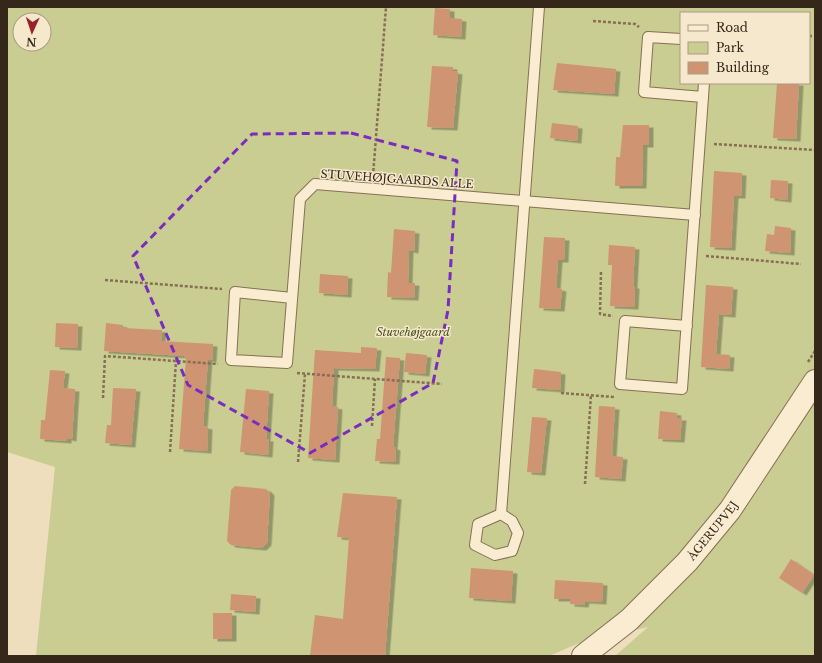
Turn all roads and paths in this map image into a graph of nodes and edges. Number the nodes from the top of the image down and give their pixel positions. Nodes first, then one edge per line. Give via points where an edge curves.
1 (386, 7) edge
2 (539, 7) edge
3 (593, 21) dead end
4 (648, 37) junction
5 (680, 39) edge
6 (704, 84) edge
7 (703, 97) junction
8 (700, 143) junction
9 (815, 150) edge
10 (372, 189) junction
11 (525, 201) junction
12 (695, 215) junction
13 (692, 255) junction
14 (801, 264) dead end
15 (601, 272) dead end
16 (105, 280) dead end
17 (292, 298) junction
18 (234, 302) junction
19 (687, 326) junction
20 (624, 327) junction
21 (815, 351) edge
22 (231, 360) junction
23 (176, 361) junction
24 (286, 363) junction
25 (811, 372) edge
26 (305, 374) junction
27 (375, 379) junction
28 (442, 384) dead end
29 (623, 384) junction
30 (561, 393) dead end
31 (591, 395) junction
32 (103, 398) dead end
33 (372, 426) dead end
34 (170, 452) dead end
35 (298, 462) dead end
36 (585, 484) dead end
37 (501, 514) junction
38 (583, 656) edge

1 - 10 path
2 - 11 lane
3 - 4 path via 635,24
4 - 5 lane
4 - 7 lane via 644,92
6 - 7 lane
7 - 8 lane
8 - 9 path
8 - 12 lane
10 - 11 lane, STUVEHØJGAARDS ALLE
10 - 17 lane, STUVEHØJGAARDS ALLE via 315,184 300,199
11 - 12 lane, STUVEHØJGAARDS ALLE
11 - 37 lane
12 - 13 lane
13 - 14 path
13 - 19 lane
15 - 20 path via 600,314 615,316
16 - 18 path via 222,289
17 - 18 lane via 235,292
17 - 24 lane, STUVEHØJGAARDS ALLE
18 - 22 lane
19 - 20 lane via 625,322
19 - 29 lane via 682,389
20 - 29 lane via 620,384
21 - 25 path
22 - 23 path via 219,364
22 - 24 lane
23 - 32 path via 105,356
23 - 34 path
24 - 26 path via 292,373
25 - 38 street, ÅGERUPVEJ via 730,510 687,562 629,620
26 - 27 path
26 - 35 path
27 - 28 path
27 - 33 path
29 - 31 path via 621,397
30 - 31 path
31 - 36 path
37 - 37 lane via 478,524 475,545 495,556 512,551 518,533 512,521

